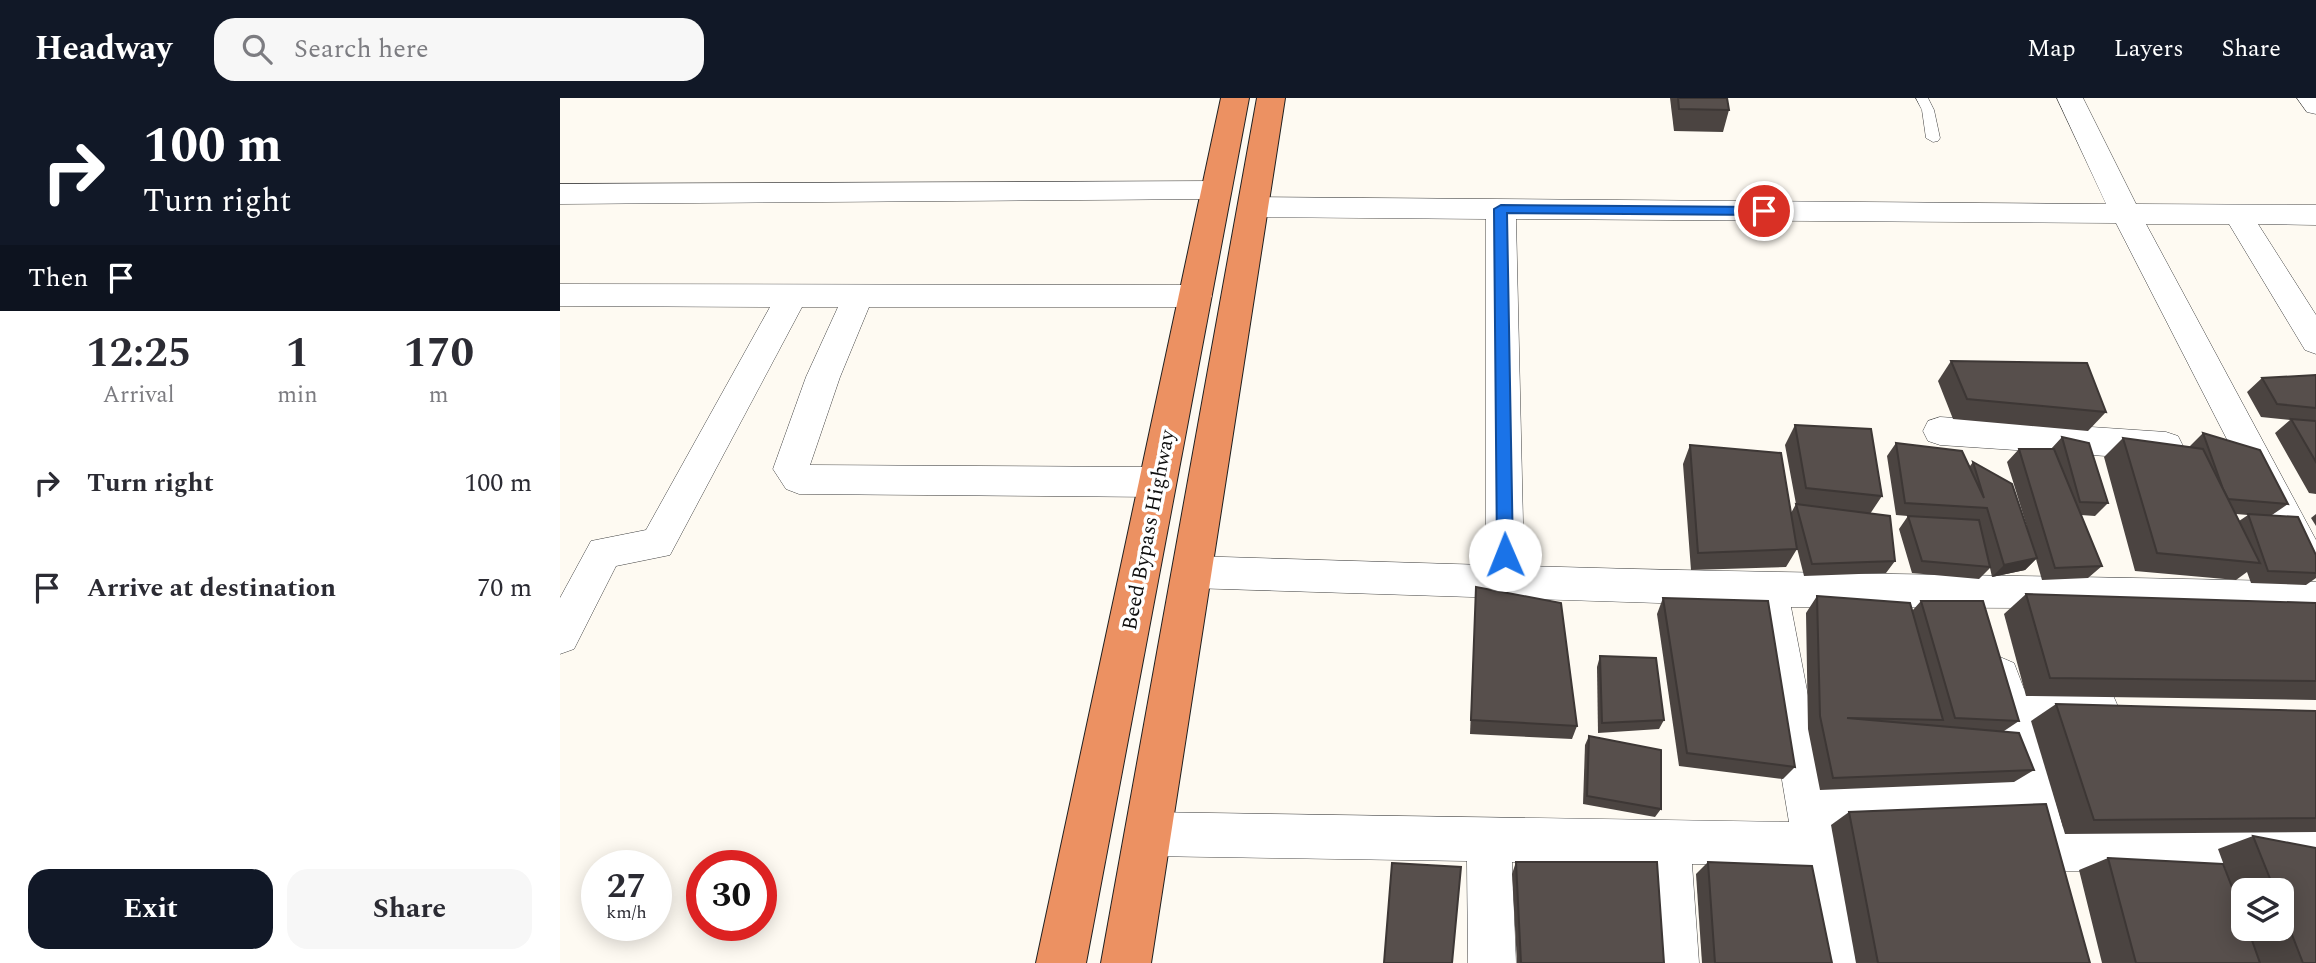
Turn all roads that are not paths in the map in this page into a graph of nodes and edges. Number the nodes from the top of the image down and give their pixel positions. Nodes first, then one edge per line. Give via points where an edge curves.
1 (1236, 98) edge
2 (1271, 98) edge
3 (1922, 98) edge
4 (2070, 98) edge
5 (2310, 98) edge
6 (2316, 106) edge
7 (1933, 138) dead end
8 (1217, 190) junction
9 (560, 194) edge
10 (1253, 207) junction
11 (1501, 209) junction
12 (2125, 212) junction
13 (2237, 214) junction
14 (2316, 215) edge
15 (560, 295) edge
16 (1196, 296) junction
17 (791, 297) junction
18 (858, 297) junction
19 (2316, 342) edge
20 (1940, 431) dead end
21 (2249, 451) junction
22 (1158, 482) junction
23 (1191, 572) junction
24 (2316, 577) edge
25 (1505, 582) junction
26 (1769, 590) junction
27 (2316, 599) edge
28 (1984, 621) junction
29 (560, 636) edge
30 (2009, 708) junction
31 (2131, 710) edge
32 (2034, 799) junction
33 (1810, 825) junction
34 (1147, 834) junction
35 (1489, 839) junction
36 (1668, 842) junction
37 (2316, 849) edge
38 (1061, 963) edge
39 (1126, 963) edge
40 (1492, 963) edge
41 (1675, 963) edge
42 (1836, 963) edge

1 - 8 highway, Beed Bypass Highway
2 - 10 highway
3 - 7 lane
4 - 12 street
5 - 6 street
8 - 9 street
8 - 16 highway, Beed Bypass Highway
10 - 11 street
10 - 23 highway
11 - 12 street
11 - 25 street
12 - 13 street
12 - 21 street
13 - 14 street
13 - 19 street
15 - 17 street
16 - 18 street
16 - 22 highway, Beed Bypass Highway
17 - 18 street
17 - 29 street via 657,544 604,552
18 - 22 street via 823,377 791,469 799,479
20 - 21 street
21 - 24 street
22 - 38 highway, Beed Bypass Highway
23 - 25 street
23 - 34 highway
25 - 26 street
26 - 28 street
26 - 33 street
27 - 28 street
28 - 30 street
30 - 31 street
30 - 32 street
32 - 33 street
32 - 37 street via 2052,868 2202,868
33 - 36 street
33 - 42 street
34 - 35 street
34 - 39 highway
35 - 36 street
35 - 40 street
36 - 41 street

